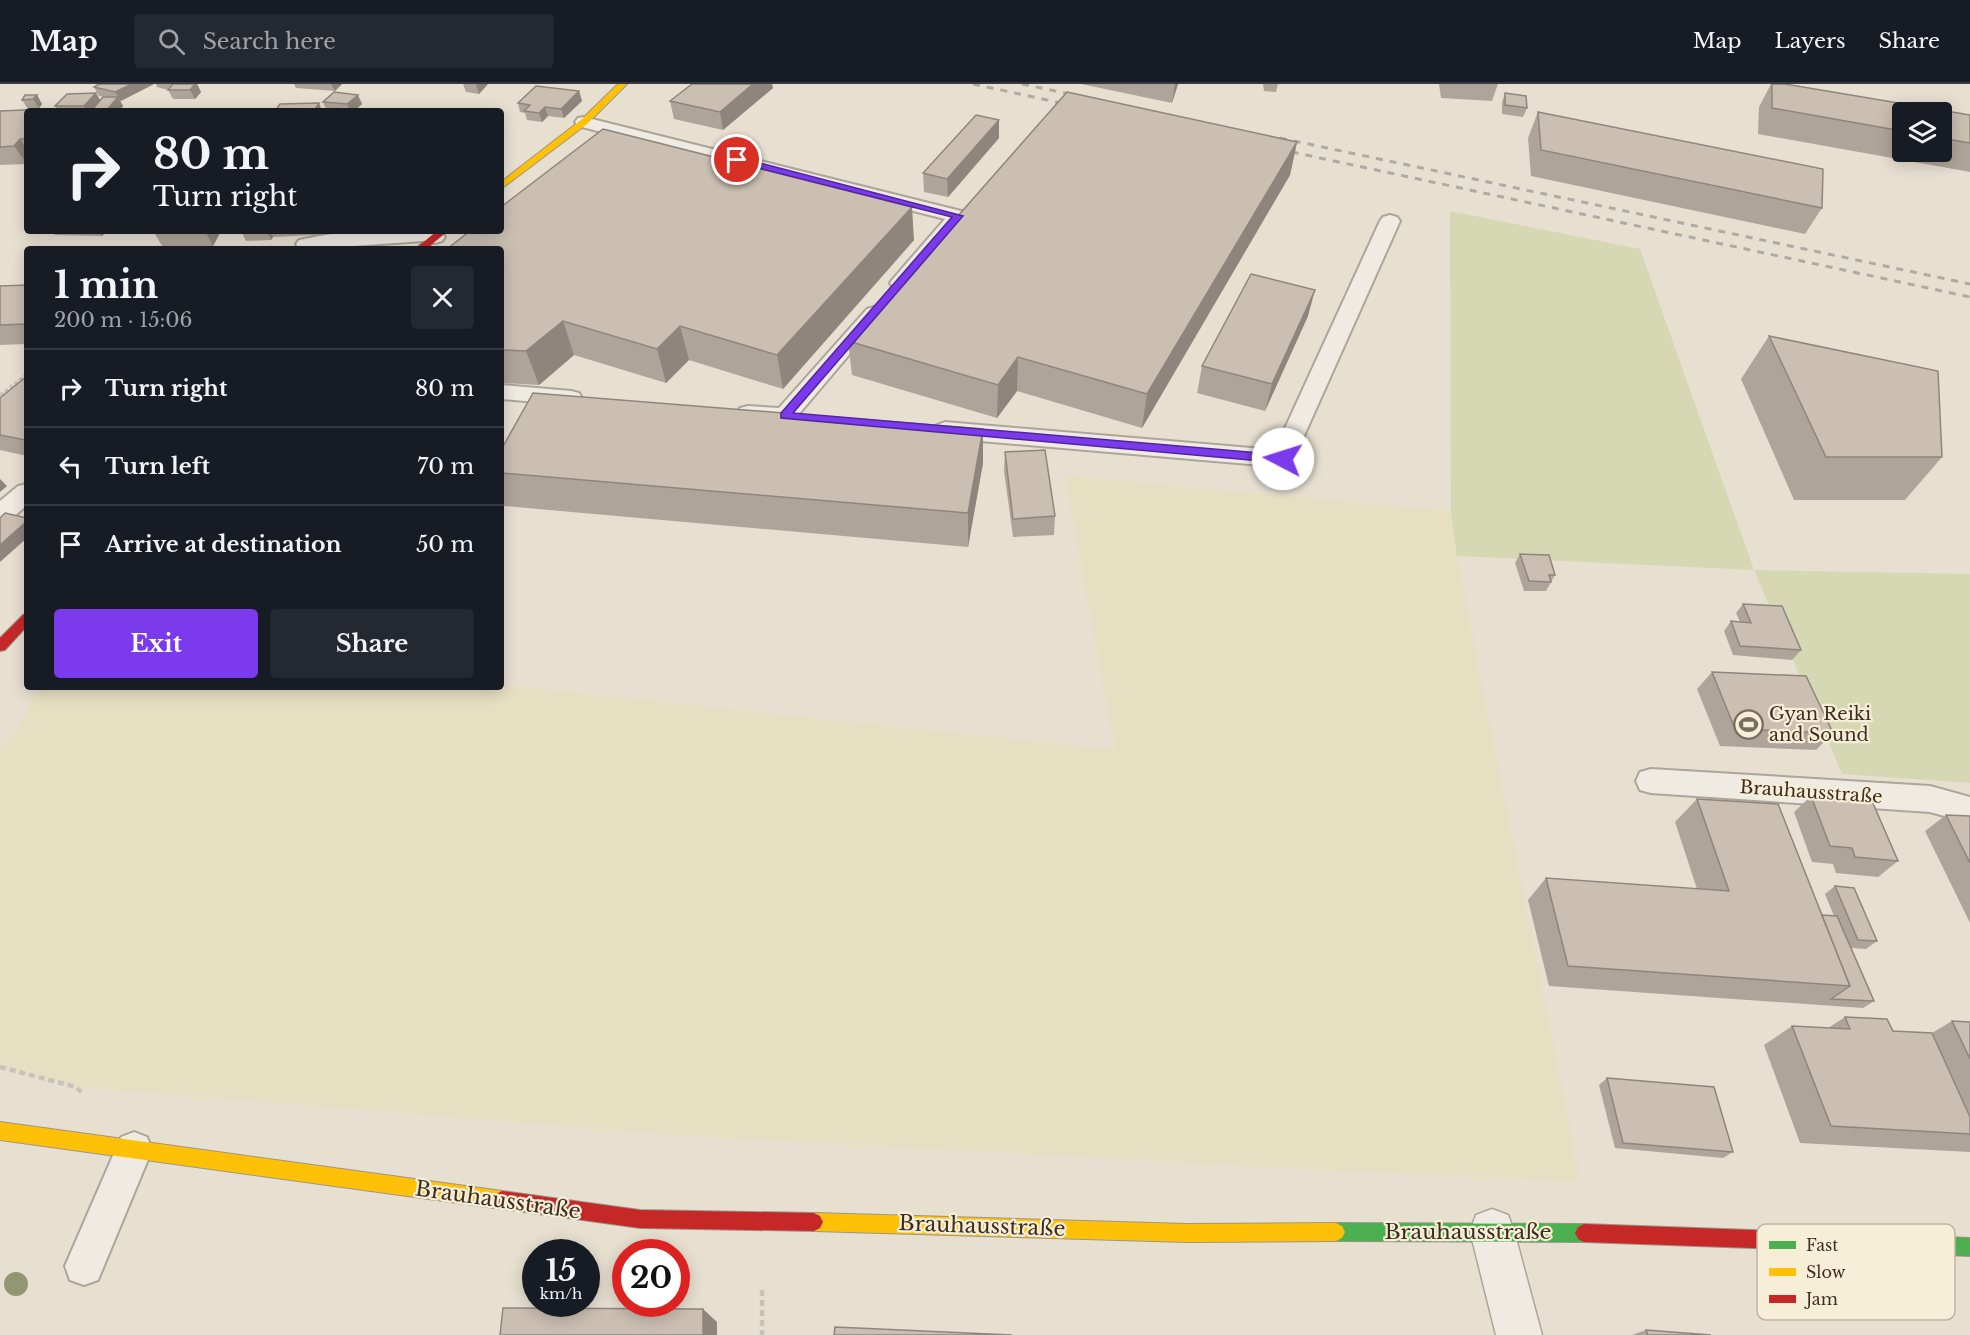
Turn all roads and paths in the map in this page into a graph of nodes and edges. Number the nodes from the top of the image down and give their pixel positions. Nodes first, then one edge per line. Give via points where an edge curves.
1 (623, 84) edge
2 (584, 122) junction
3 (504, 184) edge
4 (1390, 221) dead end
5 (433, 239) edge
6 (306, 244) dead end
7 (24, 376) edge
8 (504, 392) edge
9 (0, 395) edge
10 (596, 400) edge
11 (726, 411) edge
12 (785, 416) junction
13 (808, 418) edge
14 (927, 428) edge
15 (24, 495) edge
16 (0, 515) edge
17 (24, 621) edge
18 (0, 646) edge
19 (1651, 781) dead end
20 (1970, 810) edge
21 (0, 1067) edge
22 (76, 1087) dead end
23 (0, 1131) edge
24 (134, 1150) junction
25 (1492, 1231) junction
26 (1757, 1240) edge
27 (1955, 1246) edge
28 (1970, 1247) edge
29 (84, 1266) dead end
30 (762, 1290) dead end
31 (762, 1335) edge
32 (1519, 1335) edge

1 - 2 street
2 - 3 street
2 - 12 lane via 958,216
4 - 14 lane via 1283,459
5 - 6 lane via 423,235
7 - 9 path
8 - 10 lane
11 - 12 lane
12 - 13 lane
15 - 16 lane
17 - 18 street
19 - 20 lane, Brauhausstraße via 1930,799
21 - 22 path
23 - 24 street, Brauhausstraße
24 - 25 street, Brauhausstraße via 640,1219 1188,1233
24 - 29 lane
25 - 26 street, Brauhausstraße
25 - 32 street
27 - 28 street, Brauhausstraße
30 - 31 path

